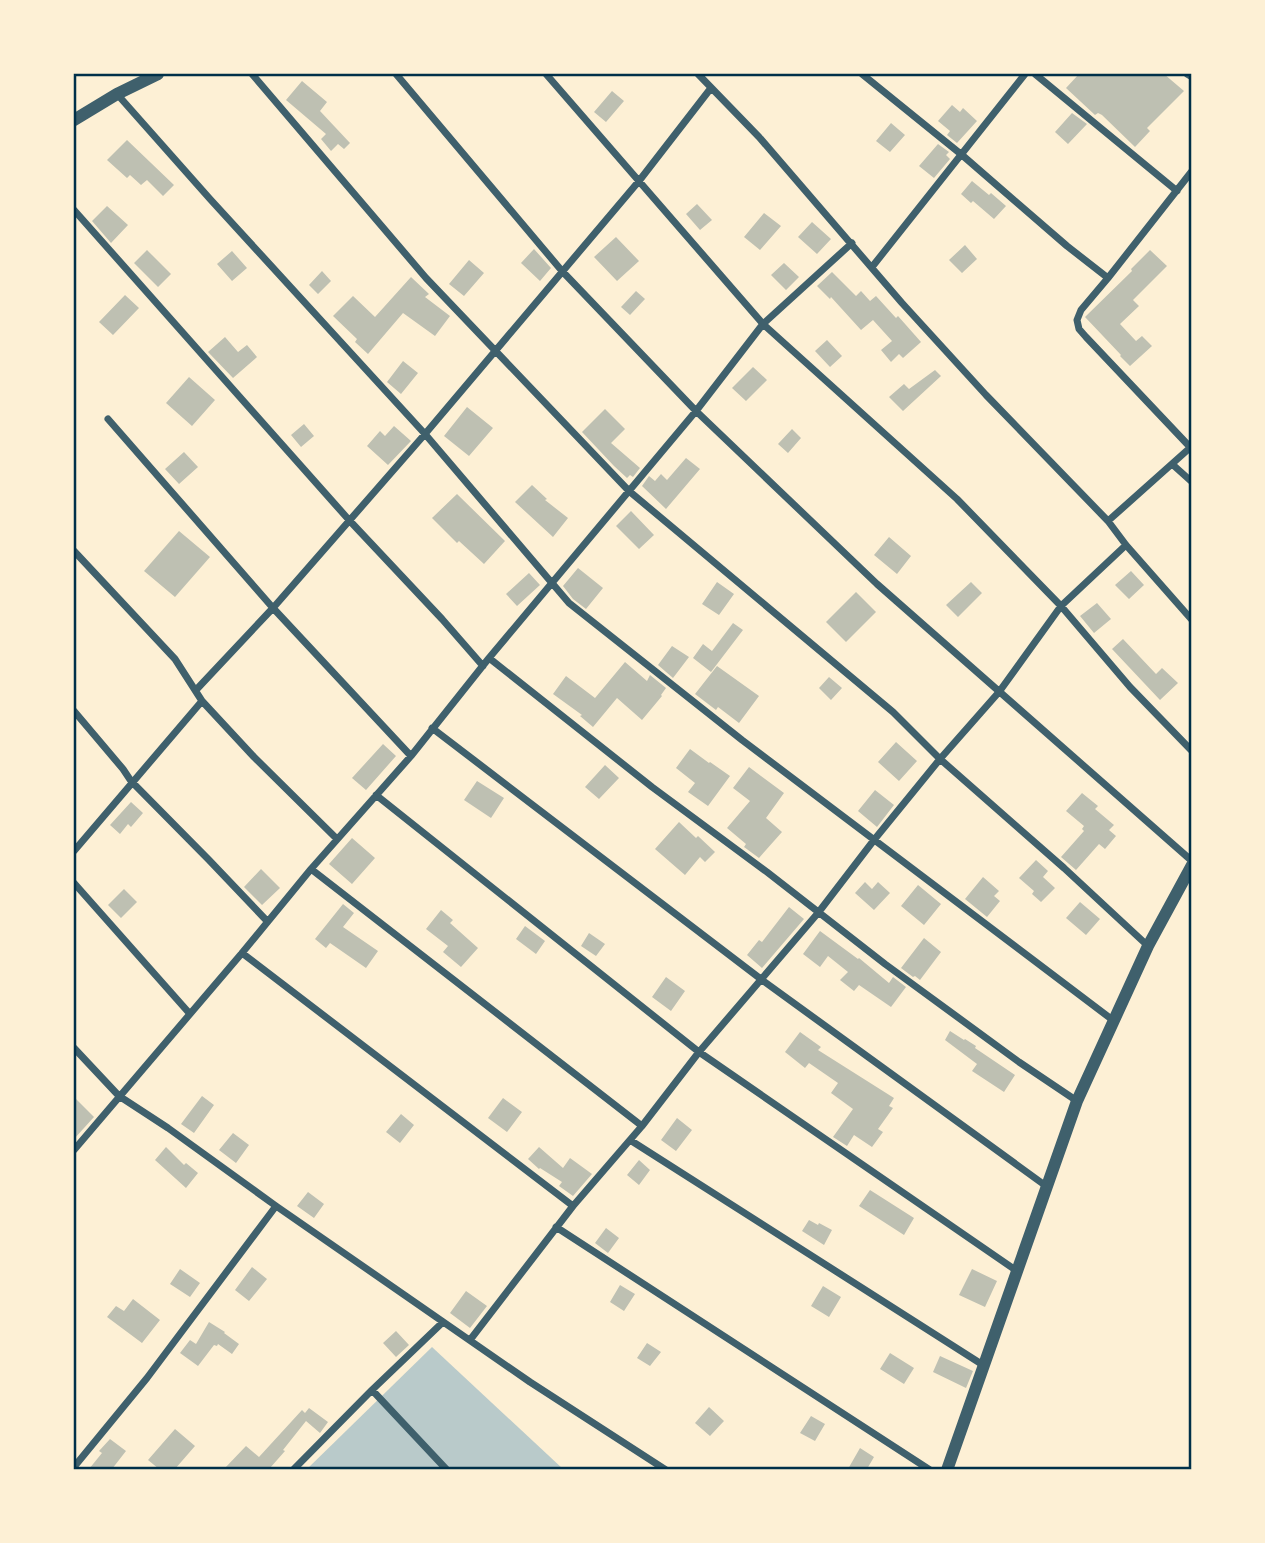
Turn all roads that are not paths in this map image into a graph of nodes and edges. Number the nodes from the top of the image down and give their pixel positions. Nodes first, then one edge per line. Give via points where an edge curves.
1 (158, 74) edge
2 (252, 74) edge
3 (396, 74) edge
4 (546, 74) edge
5 (698, 74) edge
6 (862, 74) edge
7 (1025, 74) edge
8 (1035, 74) edge
9 (711, 88) junction
10 (117, 94) junction
11 (74, 120) edge
12 (962, 155) junction
13 (1192, 171) edge
14 (639, 181) junction
15 (1177, 191) junction
16 (74, 210) edge
17 (852, 243) junction
18 (872, 267) junction
19 (562, 271) junction
20 (1108, 278) junction
21 (763, 324) junction
22 (495, 349) junction
23 (696, 411) junction
24 (108, 419) dead end
25 (425, 434) junction
26 (1191, 447) edge
27 (1172, 464) junction
28 (1192, 482) edge
29 (629, 491) junction
30 (349, 520) junction
31 (1108, 521) junction
32 (1126, 545) junction
33 (74, 551) edge
34 (551, 583) junction
35 (1061, 607) junction
36 (273, 608) junction
37 (1192, 620) edge
38 (489, 658) junction
39 (483, 666) junction
40 (196, 690) junction
41 (999, 692) junction
42 (202, 701) junction
43 (74, 711) edge
44 (432, 727) junction
45 (1192, 751) edge
46 (411, 756) junction
47 (940, 759) junction
48 (131, 781) junction
49 (376, 795) junction
50 (337, 839) junction
51 (874, 840) junction
52 (74, 851) edge
53 (1192, 863) edge
54 (311, 869) junction
55 (74, 883) edge
56 (818, 913) junction
57 (267, 922) junction
58 (1148, 946) junction
59 (242, 953) junction
60 (762, 979) junction
61 (190, 1014) junction
62 (1114, 1021) junction
63 (74, 1048) edge
64 (699, 1052) junction
65 (119, 1096) junction
66 (1077, 1101) junction
67 (642, 1126) junction
68 (629, 1140) junction
69 (74, 1150) edge
70 (1046, 1186) junction
71 (276, 1206) junction
72 (573, 1206) junction
73 (556, 1227) junction
74 (1017, 1271) junction
75 (443, 1322) junction
76 (470, 1340) junction
77 (983, 1365) junction
78 (372, 1390) junction
79 (74, 1467) edge
80 (293, 1469) edge
81 (447, 1469) edge
82 (666, 1469) edge
83 (930, 1469) edge
84 (947, 1469) edge

1 - 10 street
2 - 22 street via 426,278
3 - 19 street
4 - 14 street
5 - 9 street
6 - 12 street
7 - 12 street
8 - 15 street
9 - 14 street
9 - 17 street
10 - 11 street
10 - 25 street
12 - 18 street
12 - 20 street
13 - 15 street
14 - 19 street
14 - 21 street
15 - 20 street
16 - 30 street
17 - 18 street
17 - 21 street
18 - 31 street via 986,395
19 - 22 street
19 - 23 street
20 - 26 street via 1081,310 1079,329
21 - 23 street
21 - 35 street via 957,499
22 - 25 street
22 - 29 street
23 - 29 street
23 - 41 street via 877,584
24 - 36 street
25 - 30 street
25 - 34 street
26 - 27 street
27 - 28 street
27 - 31 street
29 - 34 street
29 - 47 street via 892,712
30 - 36 street
30 - 39 street
31 - 32 street
32 - 35 street
32 - 37 street
33 - 40 street via 175,659
34 - 38 street
34 - 51 street via 569,603 677,690
35 - 41 street
35 - 45 street
36 - 40 street
36 - 46 street
38 - 39 street
38 - 56 street
39 - 44 street
40 - 42 street
41 - 47 street
41 - 53 street
42 - 48 street
42 - 50 street
43 - 48 street
44 - 46 street
44 - 60 street
46 - 49 street
47 - 51 street
47 - 58 street
48 - 52 street
48 - 57 street
49 - 50 street
49 - 64 street
50 - 54 street
51 - 56 street
51 - 62 street
53 - 58 street
54 - 57 street
54 - 67 street
55 - 61 street
56 - 60 street
56 - 66 street
57 - 59 street
58 - 62 street
59 - 61 street
59 - 72 street
60 - 64 street
60 - 70 street
61 - 65 street
62 - 66 street
63 - 65 street
64 - 67 street
64 - 74 street
65 - 69 street
65 - 71 street
66 - 70 street
67 - 68 street
68 - 72 street
68 - 77 street
70 - 74 street
71 - 75 street
71 - 79 street
72 - 73 street
73 - 76 street
73 - 83 street
74 - 77 street
75 - 76 street
75 - 78 street
76 - 82 street
77 - 84 street
78 - 80 street
78 - 81 street

